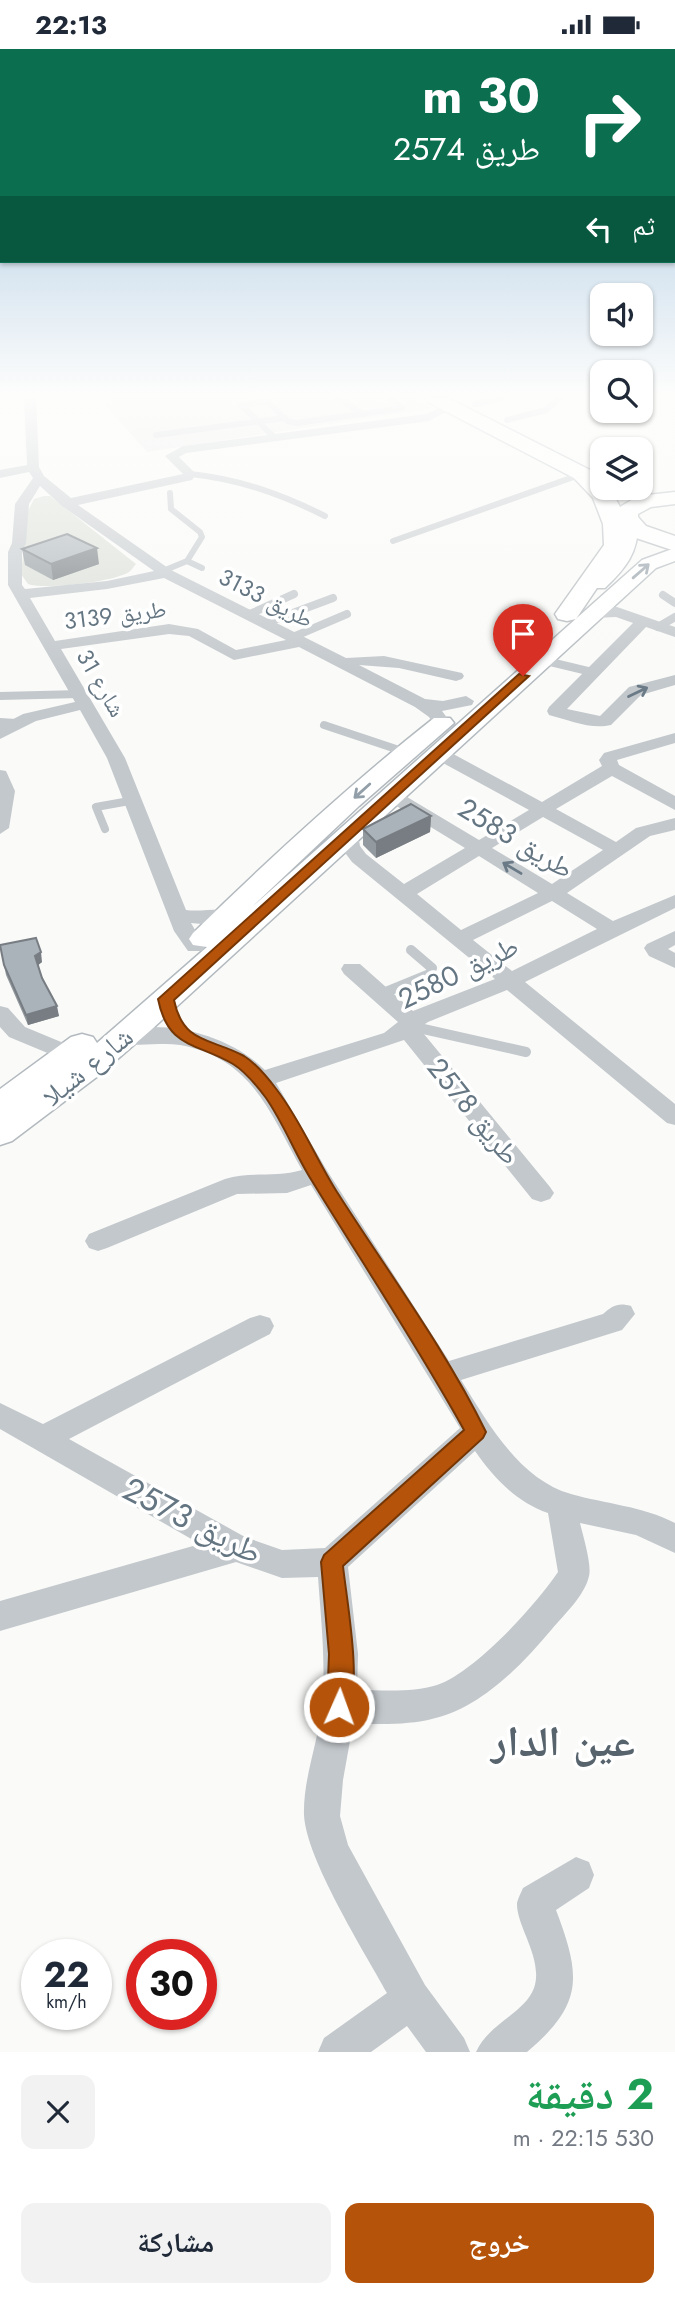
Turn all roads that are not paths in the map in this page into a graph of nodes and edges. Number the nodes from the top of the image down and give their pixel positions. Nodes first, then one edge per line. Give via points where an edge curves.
1 (24, 491) edge
2 (55, 491) edge
3 (124, 491) edge
4 (276, 491) edge
5 (545, 491) edge
6 (170, 493) dead end
7 (675, 496) edge
8 (607, 500) edge
9 (623, 500) edge
10 (67, 503) junction
11 (325, 516) dead end
12 (629, 517) junction
13 (393, 541) dead end
14 (675, 544) edge
15 (7, 552) edge
16 (675, 554) edge
17 (187, 561) junction
18 (202, 568) dead end
19 (165, 572) junction
20 (12, 588) edge
21 (294, 594) dead end
22 (663, 595) dead end
23 (333, 598) dead end
24 (675, 603) edge
25 (606, 609) junction
26 (250, 614) junction
27 (347, 614) dead end
28 (567, 614) junction
29 (675, 617) edge
30 (266, 623) junction
31 (651, 624) junction
32 (675, 632) edge
33 (297, 640) junction
34 (52, 646) junction
35 (542, 660) junction
36 (345, 664) junction
37 (592, 672) junction
38 (456, 676) dead end
39 (675, 680) edge
40 (0, 689) edge
41 (80, 695) junction
42 (0, 696) edge
43 (466, 701) junction
44 (421, 703) junction
45 (8, 722) edge
46 (442, 723) junction
47 (324, 725) dead end
48 (0, 734) edge
49 (675, 738) edge
50 (405, 752) junction
51 (438, 753) junction
52 (612, 768) junction
53 (0, 775) edge
54 (675, 784) edge
55 (653, 791) junction
56 (391, 795) junction
57 (135, 800) junction
58 (675, 804) edge
59 (545, 810) junction
60 (675, 824) edge
61 (0, 828) edge
62 (105, 829) dead end
63 (355, 846) junction
64 (479, 849) junction
65 (615, 849) junction
66 (404, 893) junction
67 (553, 893) junction
68 (670, 910) edge
69 (180, 915) junction
70 (227, 915) junction
71 (612, 929) junction
72 (460, 937) junction
73 (675, 937) edge
74 (195, 947) junction
75 (411, 950) dead end
76 (675, 962) edge
77 (352, 969) dead end
78 (509, 981) junction
79 (381, 994) junction
80 (166, 999) junction
81 (0, 1013) edge
82 (410, 1026) junction
83 (124, 1037) junction
84 (188, 1039) junction
85 (526, 1052) dead end
86 (70, 1054) junction
87 (261, 1080) junction
88 (0, 1106) edge
89 (675, 1117) edge
90 (0, 1133) edge
91 (316, 1174) junction
92 (541, 1193) dead end
93 (99, 1241) dead end
94 (621, 1314) dead end
95 (260, 1326) dead end
96 (443, 1374) junction
97 (0, 1415) edge
98 (476, 1432) junction
99 (42, 1439) junction
100 (562, 1507) junction
101 (675, 1539) edge
102 (236, 1548) junction
103 (332, 1562) junction
104 (0, 1616) edge
105 (339, 1707) junction
106 (576, 1875) dead end
107 (411, 1999) junction
108 (338, 2052) edge
109 (450, 2052) edge
110 (496, 2052) edge

1 - 15 street via 16,505 19,543
2 - 10 street, طريق 3133
3 - 10 street
4 - 11 lane
5 - 13 lane
6 - 17 lane via 171,509 202,535
7 - 12 main road via 646,501
8 - 28 main road via 615,545
9 - 12 main road
10 - 19 street, طريق 3133
12 - 14 main road via 652,538
12 - 28 main road, شارع شيلا via 625,558
15 - 20 street
25 -> 16 main road, شارع شيلا via 649,564
17 - 18 lane
17 - 19 lane
19 - 20 street via 107,585
19 - 26 street, طريق 3133
20 - 34 street, شارع 31
21 - 26 lane
22 - 24 lane
23 - 30 lane
25 - 31 street
25 - 35 main road, شارع شيلا
26 - 30 street, طريق 3133
27 - 33 lane
28 - 43 main road, شارع شيلا
29 - 31 lane
30 - 33 street, طريق 3133
31 - 32 street
31 - 37 street
33 - 34 street, طريق 3139 via 234,655 192,632 169,629
33 - 36 street, طريق 3133
34 - 41 street, شارع 31
35 - 37 lane
35 - 51 main road, شارع شيلا
36 - 38 street via 375,660
36 - 44 street, طريق 3133
37 -> 39 street via 556,712 605,721 635,691
40 - 41 lane
41 - 42 lane
41 - 45 street
41 - 57 street, شارع 31
43 - 44 street, طريق 3133 via 443,706
43 - 46 main road, شارع شيلا
44 - 46 street, طريق 3133
45 - 48 street
46 - 50 main road, شارع شيلا
47 - 50 lane
49 - 52 street via 610,757
50 -> 70 main road, شارع شيلا
51 - 56 main road, شارع شيلا
51 - 59 street
52 - 55 street
52 - 59 street
53 - 61 street via 6,791
54 - 55 street
55 - 58 street
56 - 63 main road, شارع شيلا
56 - 64 street, طريق 2583
57 - 62 lane via 96,807
57 - 69 street, شارع 31
59 - 64 street
59 - 65 street
60 - 65 street via 654,827
63 - 66 street
63 - 80 main road, شارع شيلا via 320,861
64 - 66 street
67 -> 64 street, طريق 2583
65 - 67 street
66 - 72 street
67 - 71 street, طريق 2583
67 - 72 street
68 - 71 street, طريق 2580
69 - 70 street
69 - 74 street, شارع 31
70 - 74 main road, شارع شيلا
71 - 78 street, طريق 2580
72 - 78 street
73 - 76 street via 654,948
74 - 86 main road, شارع شيلا
75 - 79 lane via 432,968 430,974
77 - 79 street, طريق 2578
78 - 82 street, طريق 2580 via 430,1013
78 - 89 street
79 - 82 street, طريق 2578
80 - 83 main road, شارع شيلا
80 - 84 street via 170,1018
81 - 86 street via 17,1032
82 - 85 lane
82 - 87 street, طريق 2580 via 392,1038
82 - 92 street, طريق 2578
83 - 84 street
83 - 90 main road, شارع شيلا
84 - 87 street via 237,1059
86 - 88 main road, شارع شيلا
87 - 91 street
91 - 93 street via 287,1184 234,1185
91 - 96 street
94 - 96 street via 612,1321
95 - 99 street
96 - 98 street
97 - 99 street, طريق 2573
98 - 100 street via 516,1478
98 - 103 street
99 - 102 street, طريق 2573
100 - 101 street via 640,1522
100 - 105 street via 574,1575 516,1644 472,1683 443,1699 418,1705
102 - 103 street, طريق 2573 via 282,1564
102 - 104 street
103 - 105 street via 341,1654
105 - 107 street via 322,1816 332,1852
106 - 110 street via 536,1901 553,1955 554,1984 546,2006
107 - 108 street
107 - 109 street

